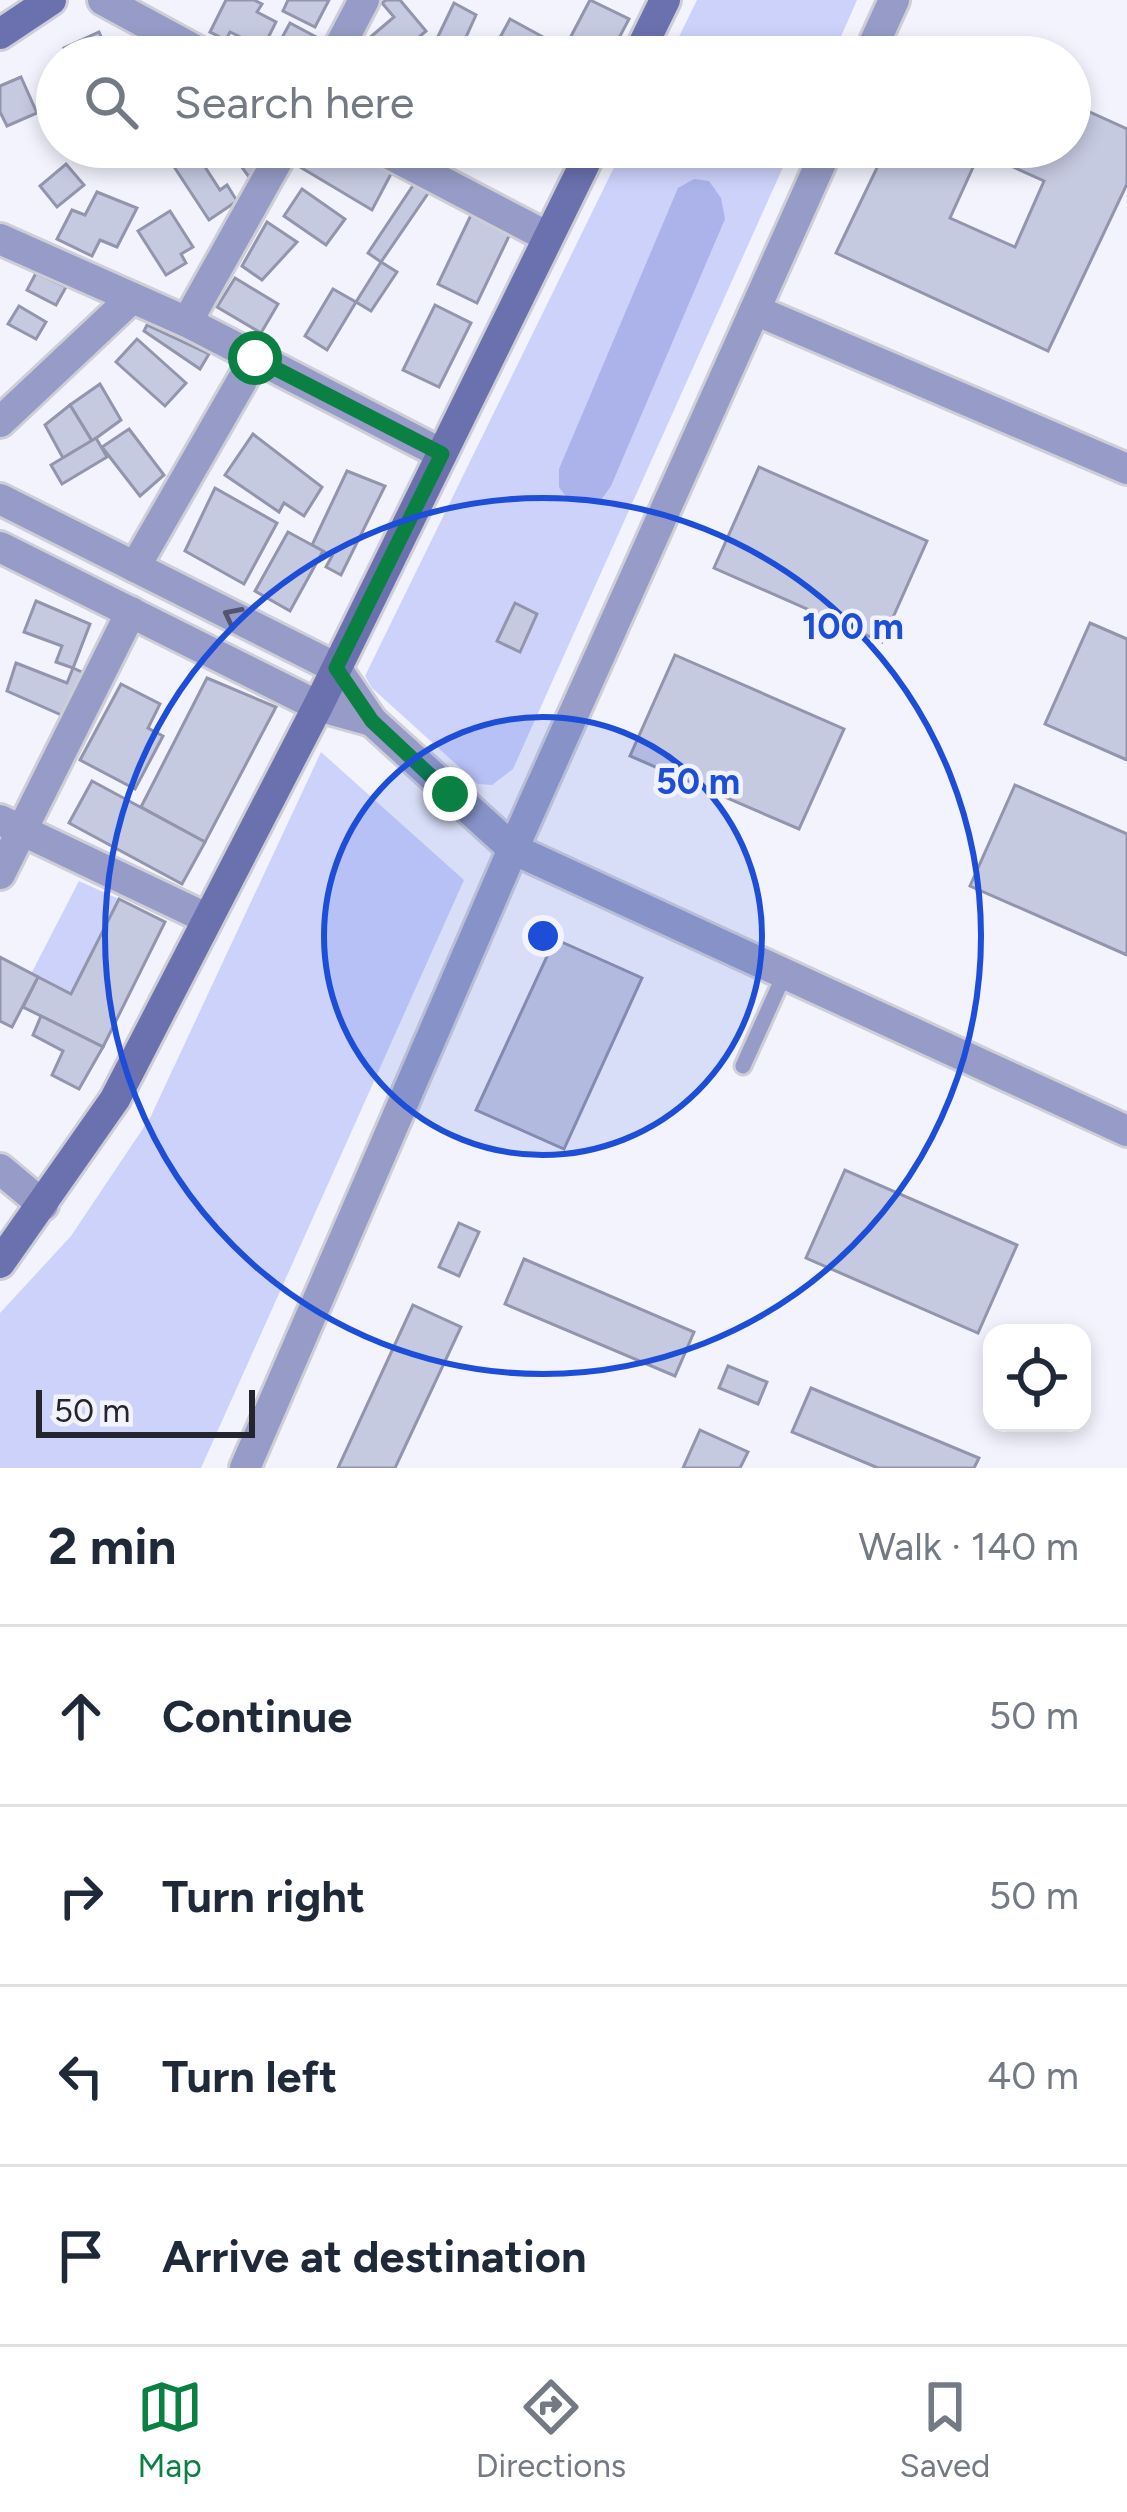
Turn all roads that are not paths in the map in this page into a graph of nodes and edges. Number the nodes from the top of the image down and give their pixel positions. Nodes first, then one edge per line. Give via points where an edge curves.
1 (51, 0) edge
2 (103, 0) edge
3 (364, 0) edge
4 (894, 0) edge
5 (659, 2) edge
6 (0, 34) edge
7 (169, 36) edge
8 (345, 36) edge
9 (645, 36) edge
10 (878, 36) edge
11 (273, 168) edge
12 (416, 168) edge
13 (582, 168) edge
14 (819, 168) edge
15 (548, 237) junction
16 (0, 239) edge
17 (132, 298) junction
18 (755, 310) junction
19 (187, 322) junction
20 (255, 358) junction
21 (0, 422) edge
22 (442, 454) junction
23 (1127, 469) edge
24 (0, 500) edge
25 (0, 547) edge
26 (135, 567) junction
27 (131, 612) junction
28 (336, 668) junction
29 (318, 706) junction
30 (372, 721) junction
31 (12, 826) edge
32 (513, 849) junction
33 (0, 874) edge
34 (206, 919) junction
35 (784, 974) junction
36 (743, 1066) dead end
37 (1127, 1131) edge
38 (0, 1169) edge
39 (43, 1205) junction
40 (0, 1263) edge
41 (245, 1468) edge

1 - 6 street
2 - 7 street
3 - 8 street
4 - 10 street
5 - 9 street
11 - 19 street
12 - 15 street
13 - 15 street
14 - 18 street
15 - 22 street
16 - 17 street
17 - 19 street
17 - 21 street
18 - 23 street
18 - 32 street
19 - 20 street
20 - 22 street
20 - 26 street
22 - 28 street
24 - 26 street
25 - 27 street
28 -> 26 street
27 - 29 street
27 - 31 street
28 - 29 street
28 - 30 street
29 - 30 street
29 - 34 street
30 - 32 street
31 - 33 street
31 - 34 street
32 - 35 street
32 - 41 street
34 - 39 street via 115,1099
35 - 36 lane
35 - 37 street
38 - 39 street
39 - 40 street

